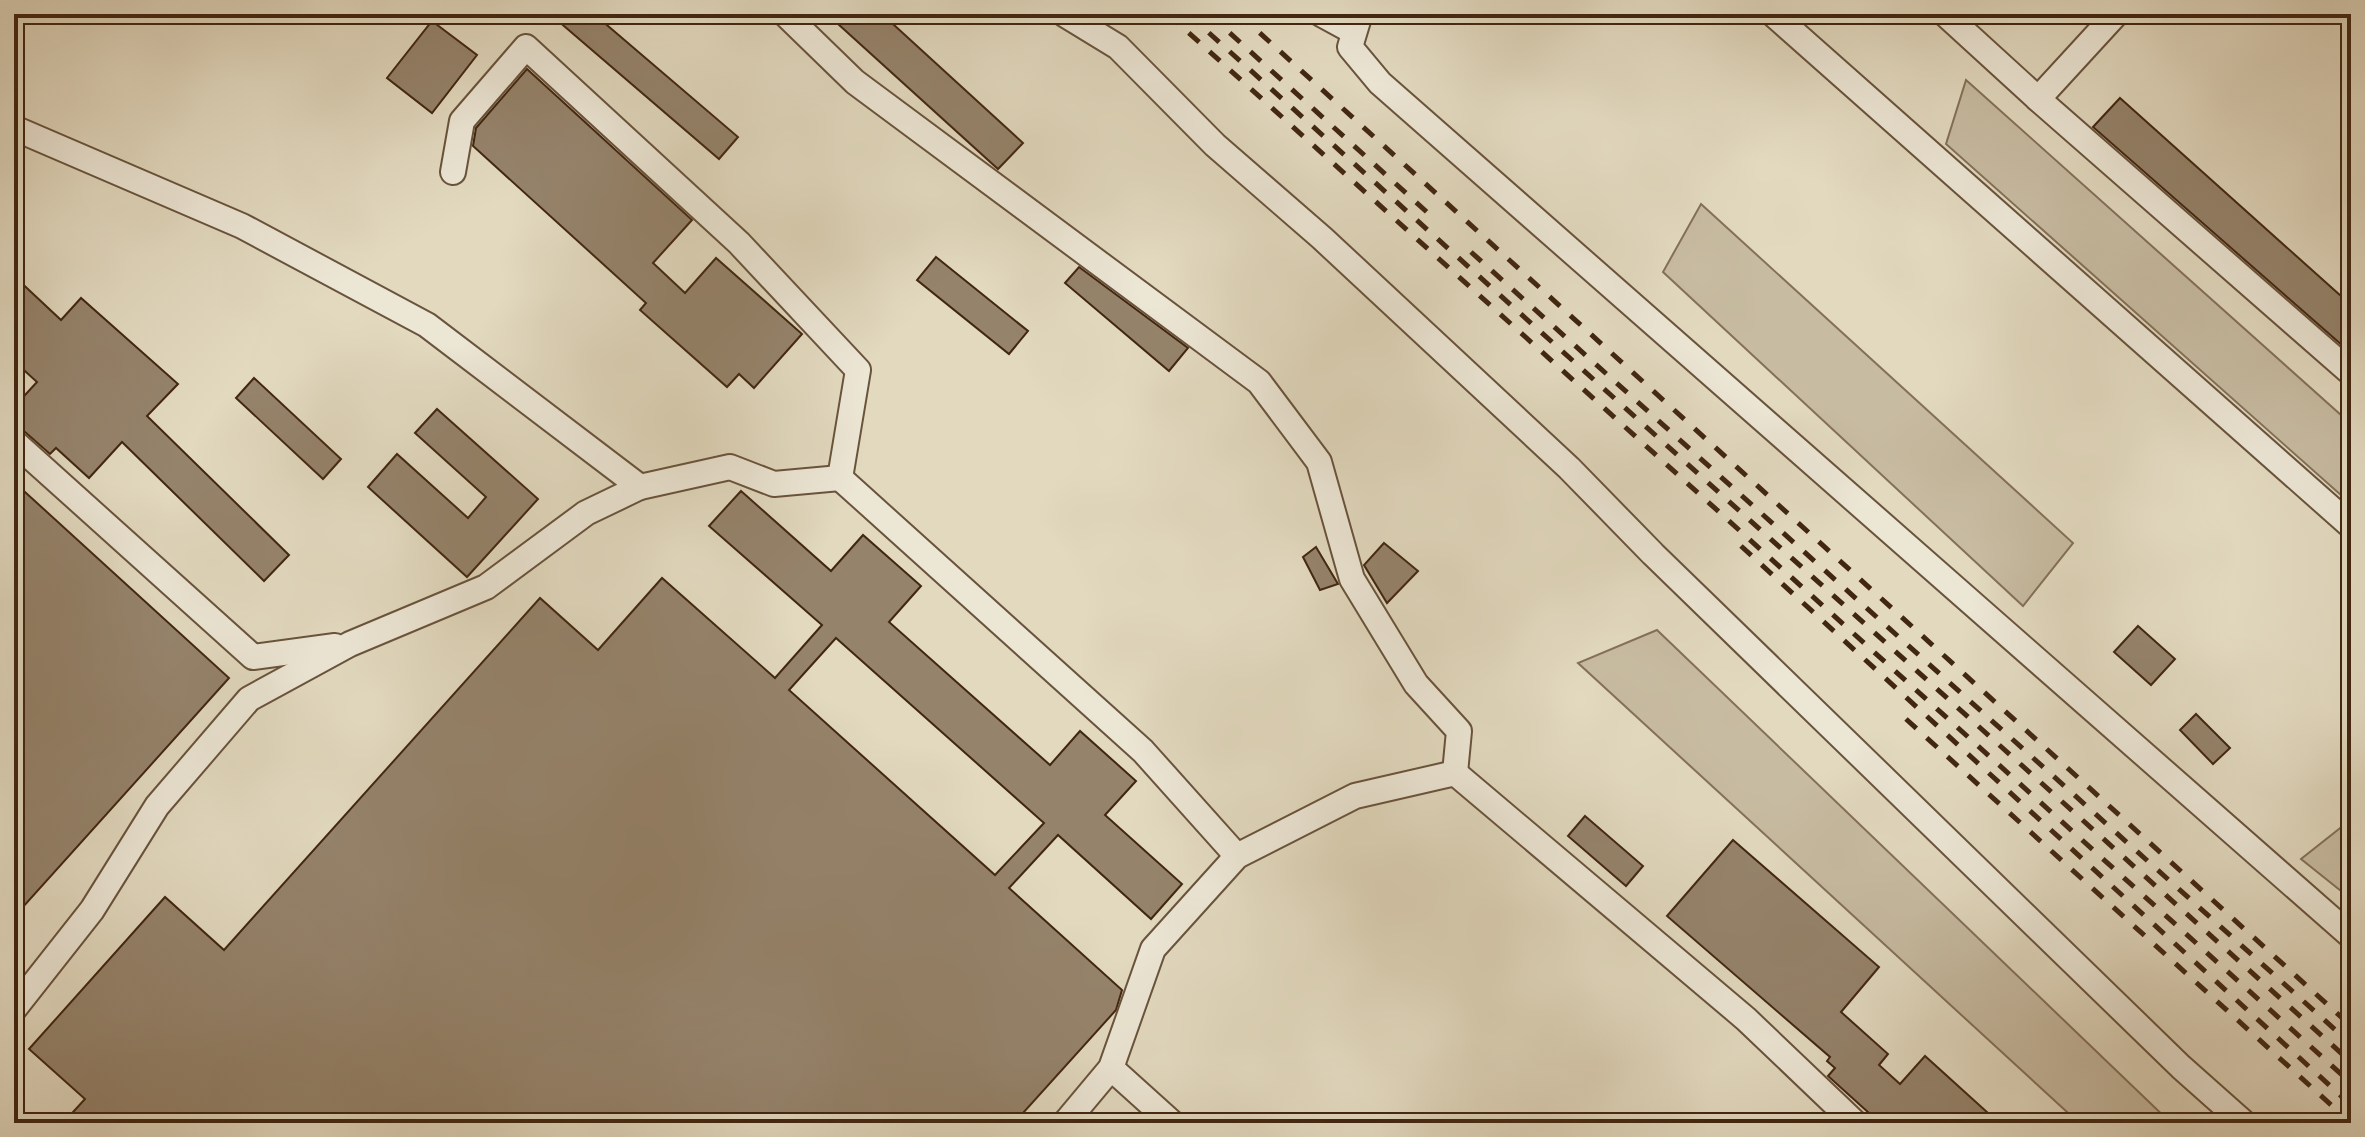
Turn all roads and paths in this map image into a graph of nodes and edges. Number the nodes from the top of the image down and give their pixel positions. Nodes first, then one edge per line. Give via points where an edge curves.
1 (785, 14) edge
2 (1064, 14) edge
3 (1321, 14) edge
4 (1773, 14) edge
5 (1945, 14) edge
6 (2116, 14) edge
7 (1357, 23) edge
8 (2038, 99) junction
9 (14, 128) edge
10 (453, 172) dead end
11 (2351, 373) edge
12 (14, 442) edge
13 (840, 478) junction
14 (640, 487) junction
15 (2351, 526) edge
16 (350, 644) junction
17 (1455, 773) junction
18 (1237, 856) junction
19 (2351, 936) edge
20 (14, 1009) edge
21 (1111, 1068) junction
22 (1065, 1123) edge
23 (1172, 1123) edge
24 (1855, 1123) edge
25 (2244, 1123) edge

1 - 17 lane via 855,82 1259,382 1319,462 1352,579 1416,684 1459,731
2 - 25 lane via 1118,47 1215,145 1569,468
3 - 7 lane
4 - 15 lane
5 - 8 lane
6 - 8 lane
7 - 19 lane via 1350,47 1380,83
8 - 11 lane
9 - 14 lane via 242,226 427,325
10 - 13 lane via 462,121 526,47 739,243 858,370
12 - 16 lane via 253,657
13 - 14 lane via 774,484 730,467
13 - 18 lane via 1143,751
14 - 16 lane via 586,513 486,587
16 - 20 lane via 249,699 157,806 92,910
17 - 18 lane via 1355,796
17 - 24 lane via 1746,1019
18 - 21 lane via 1153,949
21 - 22 lane
21 - 23 lane

